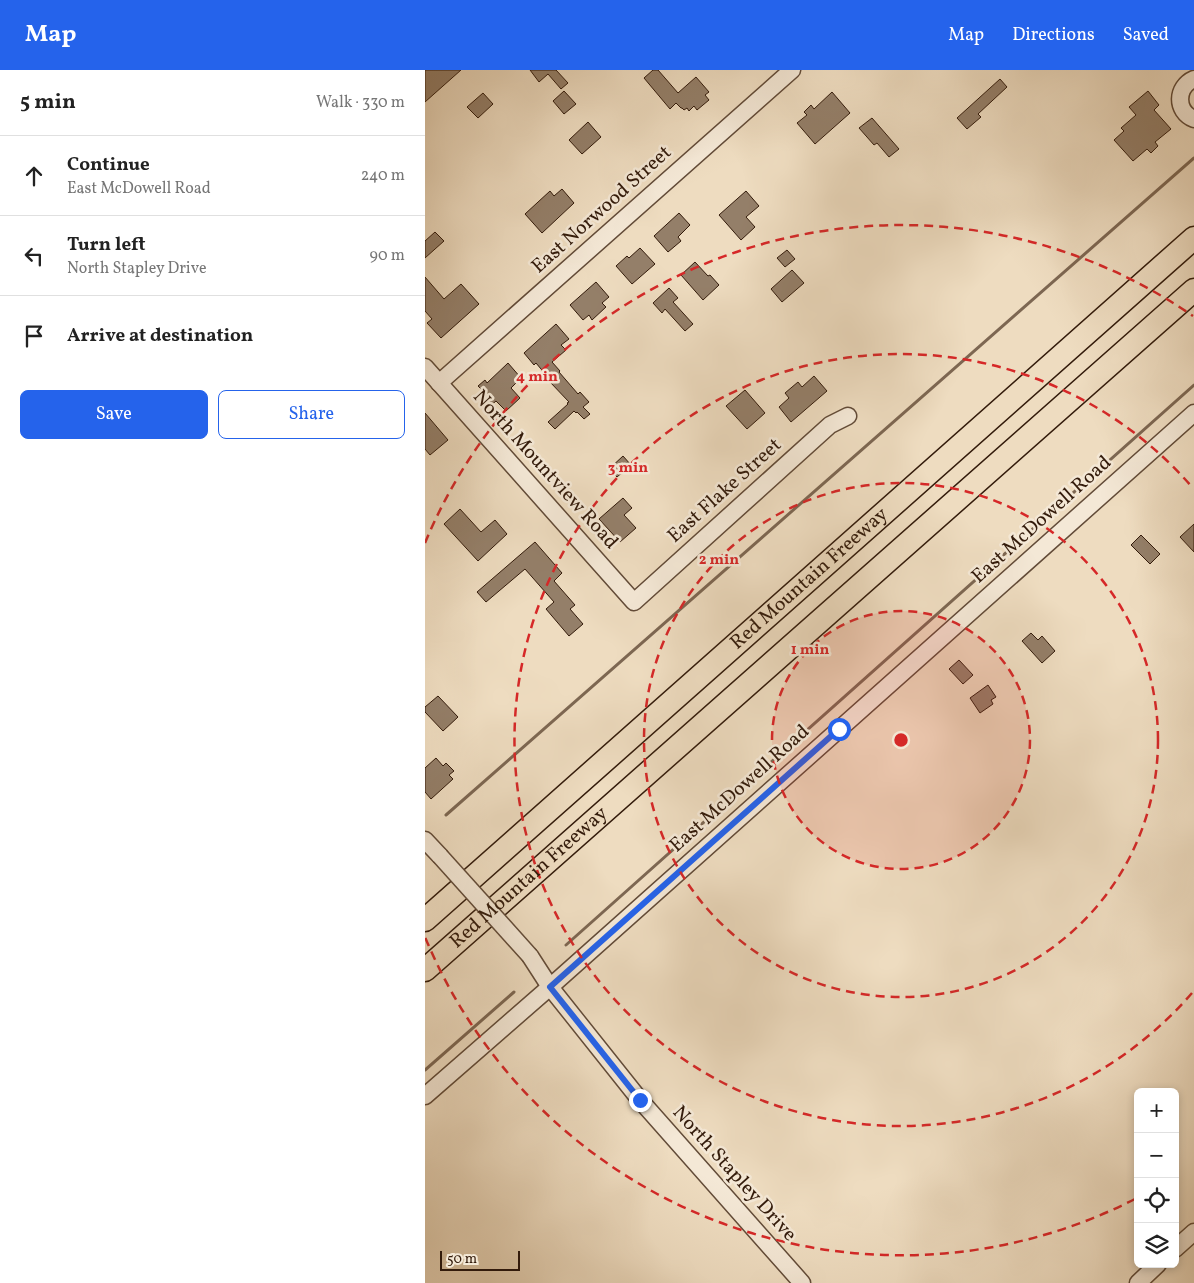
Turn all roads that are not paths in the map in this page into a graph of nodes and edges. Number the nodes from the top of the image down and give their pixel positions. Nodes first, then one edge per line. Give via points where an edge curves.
1 (792, 70) edge
2 (1194, 79) edge
3 (1194, 118) edge
4 (1194, 238) edge
5 (1194, 290) edge
6 (425, 367) edge
7 (439, 383) junction
8 (1194, 413) edge
9 (848, 416) dead end
10 (634, 602) joint
11 (425, 840) edge
12 (425, 920) edge
13 (425, 970) edge
14 (550, 987) junction
15 (425, 1096) edge
16 (1194, 1232) edge
17 (1179, 1245) edge
18 (1154, 1268) edge
19 (802, 1283) edge
20 (1138, 1283) edge

1 - 7 street, East Norwood Street
2 - 3 street via 1182,88 1179,99 1182,110
4 - 12 highway, Red Mountain Freeway
5 - 13 highway, Red Mountain Freeway
6 - 7 street, North Mountview Road
7 - 10 street, North Mountview Road
8 - 14 street, East McDowell Road
9 - 10 street, East Flake Street via 830,425
11 - 14 street, North Stapley Drive, bridge via 530,956
14 - 15 street, East McDowell Road
14 - 19 street, North Stapley Drive via 640,1100
16 - 17 street
18 - 20 street

